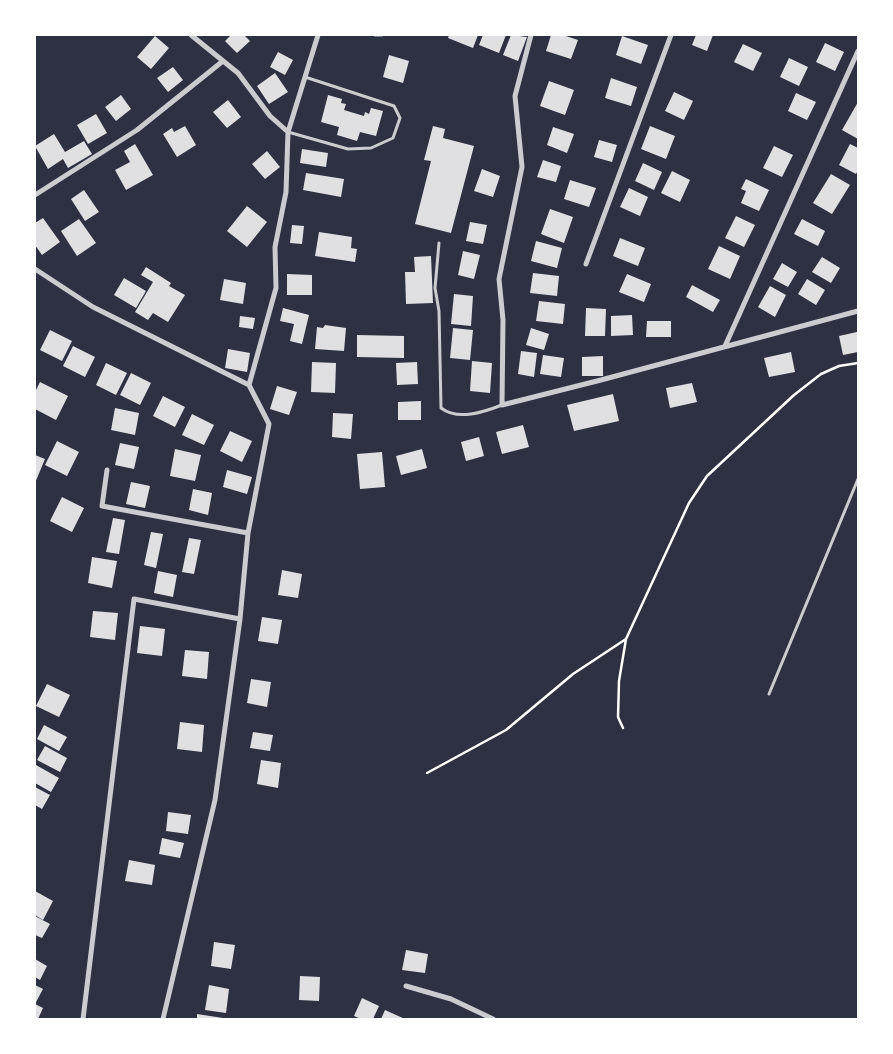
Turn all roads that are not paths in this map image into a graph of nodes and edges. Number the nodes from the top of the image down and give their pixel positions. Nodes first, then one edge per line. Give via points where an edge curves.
1 (192, 35) edge
2 (318, 35) edge
3 (375, 35) edge
4 (382, 35) edge
5 (531, 35) edge
6 (670, 35) edge
7 (858, 52) edge
8 (224, 61) junction
9 (305, 77) junction
10 (288, 132) junction
11 (35, 196) edge
12 (438, 243) dead end
13 (586, 264) dead end
14 (35, 269) edge
15 (858, 311) edge
16 (725, 346) junction
17 (249, 385) junction
18 (502, 405) junction
19 (107, 470) dead end
20 (858, 480) edge
21 (248, 533) junction
22 (240, 619) junction
23 (769, 694) dead end
24 (406, 986) dead end
25 (84, 1019) edge
26 (163, 1019) edge
27 (493, 1019) edge

1 - 8 street
2 - 9 street
3 - 4 lane
5 - 18 street via 515,96 522,167 499,279 503,320
6 - 13 street
7 - 16 street
8 - 10 street via 238,73 270,116
8 - 11 street via 137,130
9 - 10 street
9 - 10 lane via 394,106 400,118 393,138 371,148 348,149
10 - 17 street via 286,192 275,247 276,288
12 - 18 lane via 435,288 439,310 442,408 458,415
14 - 17 street via 93,307
15 - 16 street
16 - 18 street
17 - 21 street via 269,424
19 - 21 street via 102,506
20 - 23 lane
21 - 22 street
22 - 25 street via 134,599
22 - 26 street via 215,800
24 - 27 street via 451,999

